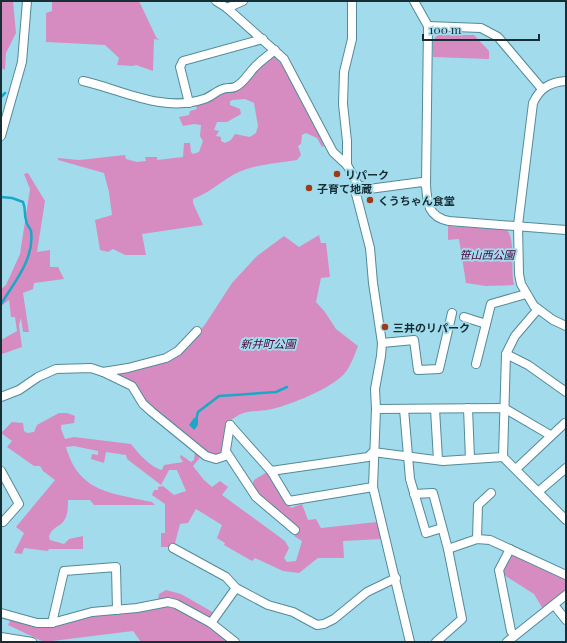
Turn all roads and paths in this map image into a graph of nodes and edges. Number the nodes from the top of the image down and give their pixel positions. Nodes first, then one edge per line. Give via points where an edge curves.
1 (26, 1) edge
2 (216, 1) edge
3 (243, 1) edge
4 (352, 1) edge
5 (414, 1) edge
6 (228, 5) edge
7 (428, 26) junction
8 (263, 39) junction
9 (275, 50) junction
10 (83, 81) dead end
11 (566, 81) edge
12 (542, 89) junction
13 (189, 103) junction
14 (1, 136) edge
15 (347, 165) junction
16 (426, 184) junction
17 (358, 185) junction
18 (518, 226) junction
19 (566, 230) edge
20 (526, 294) junction
21 (538, 309) junction
22 (452, 313) dead end
23 (464, 317) dead end
24 (486, 324) junction
25 (566, 326) edge
26 (197, 331) dead end
27 (382, 343) junction
28 (506, 354) junction
29 (476, 364) dead end
30 (103, 372) junction
31 (566, 392) edge
32 (1, 397) edge
33 (468, 408) junction
34 (504, 408) junction
35 (376, 409) junction
36 (404, 409) junction
37 (435, 409) junction
38 (565, 423) dead end
39 (550, 435) junction
40 (374, 452) junction
41 (227, 453) junction
42 (408, 456) junction
43 (503, 457) junction
44 (470, 459) junction
45 (438, 460) junction
46 (566, 468) edge
47 (516, 469) junction
48 (2, 470) edge
49 (271, 471) junction
50 (373, 487) junction
51 (538, 492) junction
52 (491, 493) dead end
53 (414, 494) junction
54 (565, 516) edge
55 (1, 521) edge
56 (442, 528) junction
57 (295, 530) dead end
58 (477, 540) junction
59 (173, 548) dead end
60 (448, 549) junction
61 (510, 549) junction
62 (566, 575) edge
63 (396, 578) junction
64 (236, 588) junction
65 (566, 595) edge
66 (554, 605) junction
67 (117, 610) junction
68 (1, 613) edge
69 (566, 620) edge
70 (52, 623) junction
71 (211, 623) junction
72 (514, 636) junction
73 (1, 638) edge
74 (32, 642) edge
75 (235, 642) edge
76 (410, 642) edge
77 (436, 642) edge
78 (507, 642) edge

1 - 14 street via 22,62
2 - 6 street
3 - 6 street
4 - 15 street via 352,39 344,72 343,104
5 - 7 street
6 - 8 street
7 - 12 street via 481,28 498,37
7 - 16 street
8 - 9 street
8 - 13 street via 183,60 180,67
9 - 13 street via 255,66 235,88 223,88 206,99
9 - 15 street via 294,75 332,152
10 - 13 street via 147,100
11 - 12 street via 556,81
12 - 18 street via 535,97 530,113
15 - 17 street
16 - 17 street via 422,182 368,189
16 - 18 street via 427,204 441,220
17 - 27 street via 355,190 370,248
18 - 19 street
18 - 20 street via 519,274
20 - 21 street
20 - 24 street via 490,304
21 - 25 street
21 - 28 street via 515,336
22 - 27 street via 439,370 418,370 414,340
23 - 24 street
24 - 29 street
26 - 30 street via 178,351 166,358
27 - 35 street via 375,389
28 - 31 street via 528,365
28 - 34 street
30 - 32 street via 91,368 56,369
30 - 41 street via 132,386 143,404 206,456 216,459 223,458
33 - 34 street
33 - 37 street
33 - 44 street
34 - 39 street
34 - 43 street
35 - 36 street
35 - 40 street
36 - 37 street
36 - 42 street
37 - 45 street
38 - 39 street
39 - 47 street
40 - 42 street
40 - 49 street via 368,457
40 - 50 street
41 - 49 street via 230,425
41 - 57 street via 256,498
42 - 45 street
42 - 53 street
43 - 44 street
43 - 47 street
44 - 45 street
46 - 51 street
47 - 51 street
48 - 55 street via 19,504 3,522
49 - 50 street via 289,501
50 - 63 street
51 - 54 street
52 - 58 street via 478,505
53 - 56 street via 433,493
53 - 56 street via 426,533
56 - 60 street
58 - 60 street
58 - 61 street via 490,540
59 - 64 street via 226,577
60 - 77 street via 462,619
61 - 62 street
61 - 72 street via 499,570
63 - 64 street via 367,592 334,619 317,625 293,612 268,605
63 - 76 street
64 - 71 street
65 - 66 street
66 - 69 street
66 - 72 street
67 - 70 street via 92,612
67 - 70 street via 116,568 64,571
67 - 71 street via 168,602
68 - 70 street via 37,623
71 - 75 street
72 - 78 street
73 - 74 street

